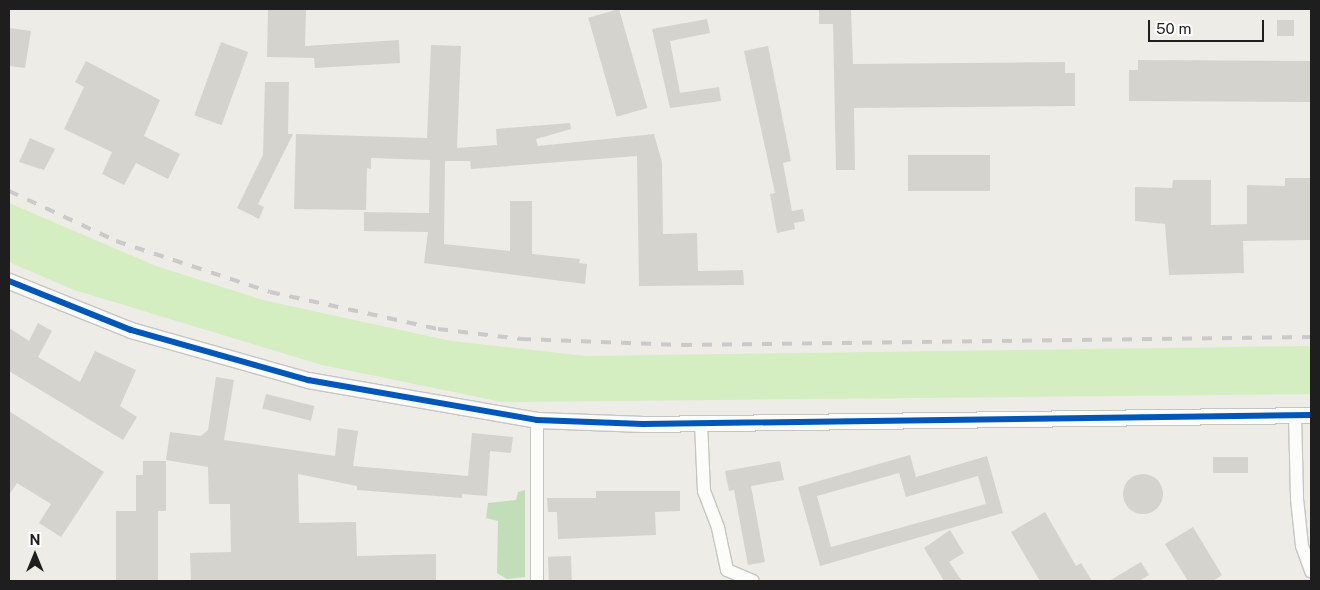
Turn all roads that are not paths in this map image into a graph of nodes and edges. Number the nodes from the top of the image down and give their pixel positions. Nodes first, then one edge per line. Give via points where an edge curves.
1 (9, 281) edge
2 (1295, 415) junction
3 (1311, 415) edge
4 (537, 420) junction
5 (701, 423) junction
6 (1311, 571) edge
7 (538, 581) edge
8 (753, 581) edge

1 - 4 street via 131,330 308,380
2 - 3 street
2 - 5 street
2 - 6 street via 1297,499 1302,546
4 - 5 street
4 - 7 street
5 - 8 street via 704,491 718,528 727,570

